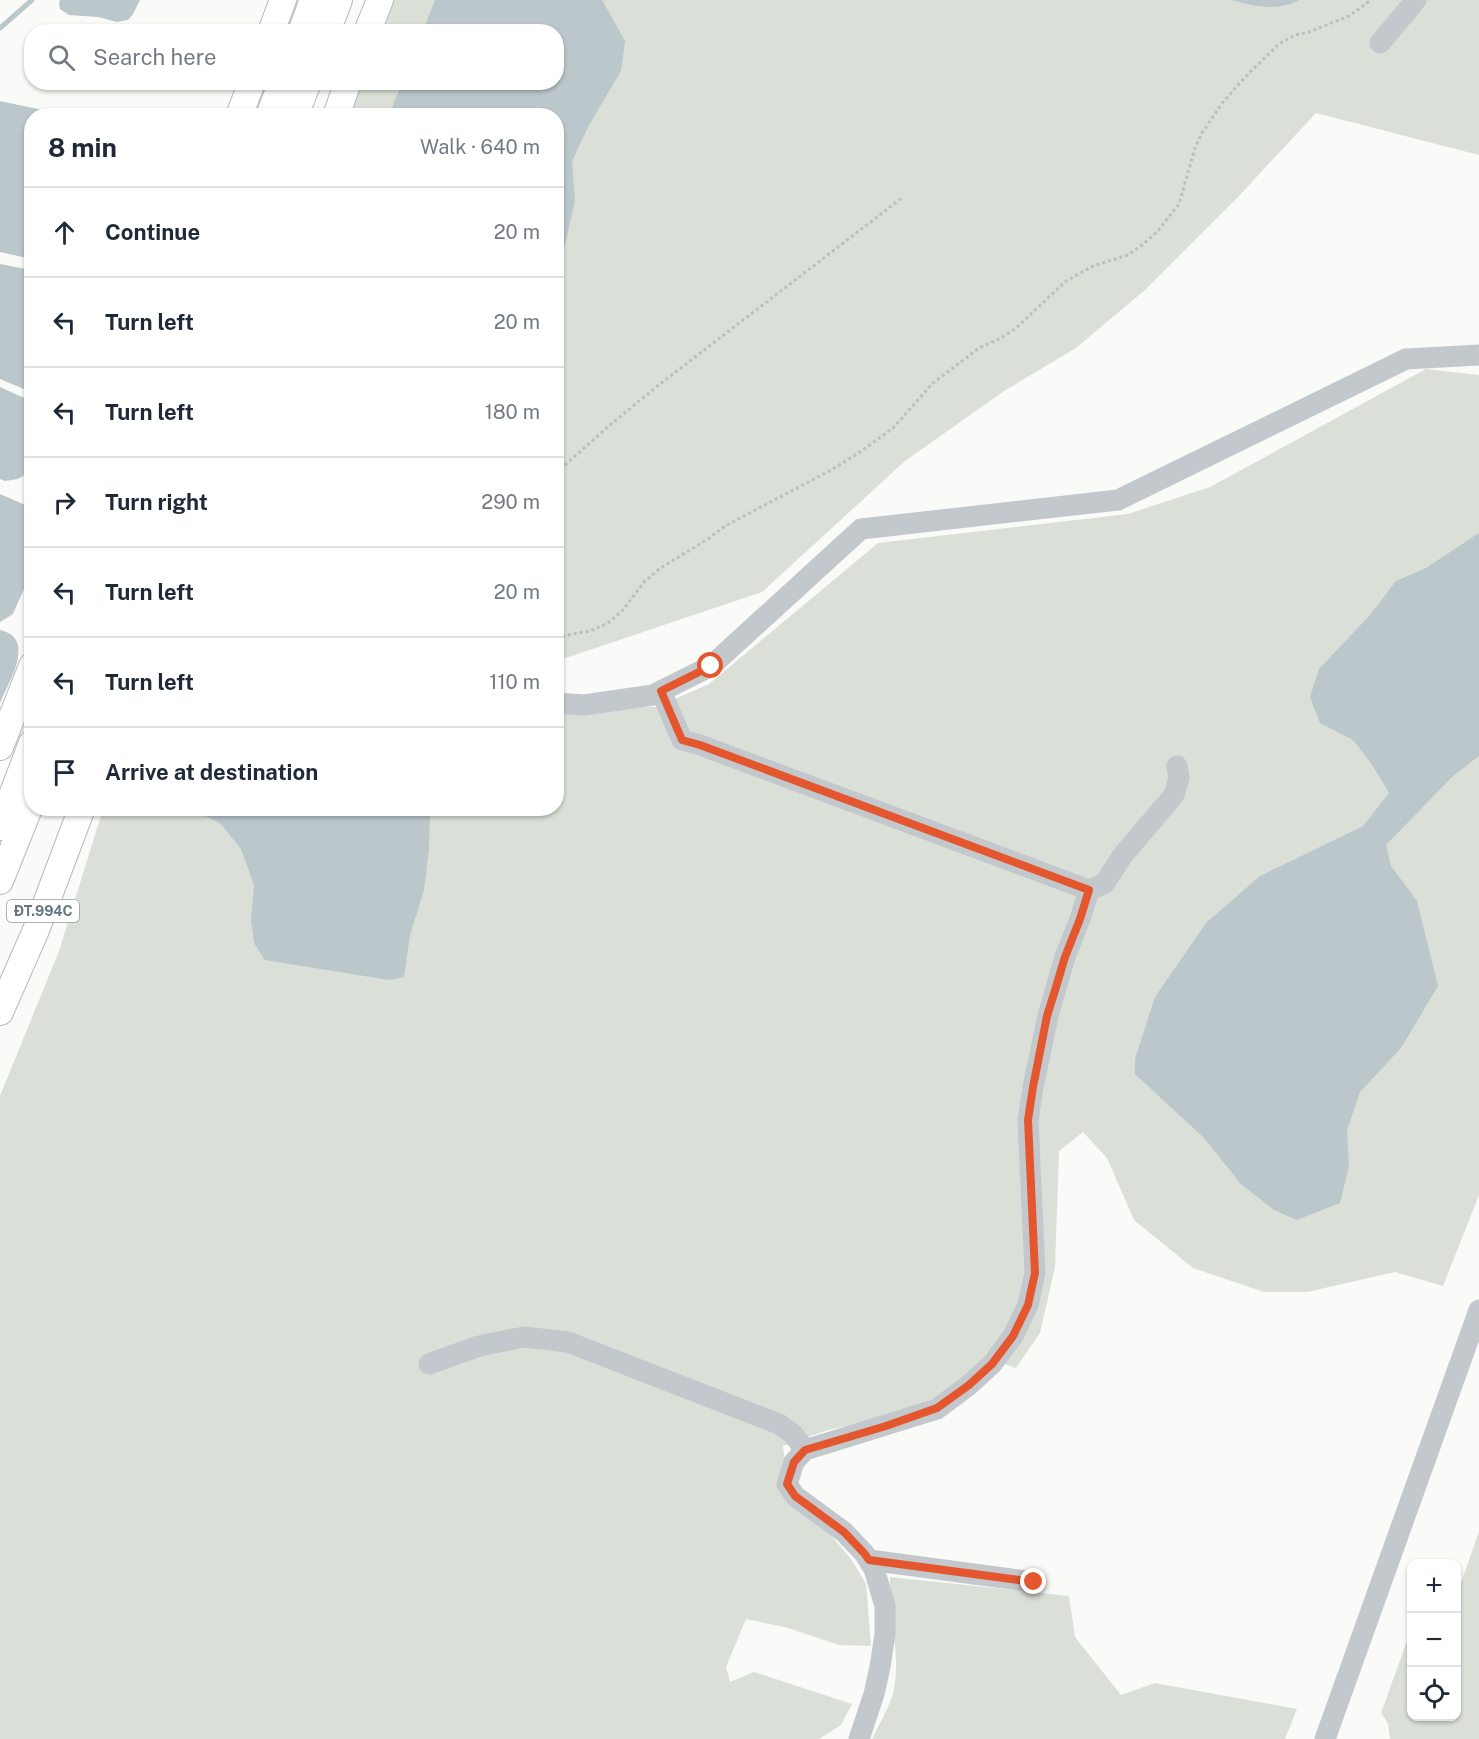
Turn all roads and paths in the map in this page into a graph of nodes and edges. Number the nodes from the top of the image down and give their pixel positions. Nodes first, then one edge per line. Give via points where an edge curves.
1 (284, 0) edge
2 (313, 0) edge
3 (339, 0) edge
4 (380, 0) edge
5 (1371, 0) edge
6 (1416, 0) edge
7 (275, 24) edge
8 (304, 24) edge
9 (330, 24) edge
10 (371, 24) edge
11 (1380, 43) dead end
12 (249, 90) edge
13 (279, 90) edge
14 (305, 90) edge
15 (345, 90) edge
16 (243, 108) edge
17 (272, 108) edge
18 (298, 108) edge
19 (339, 108) edge
20 (903, 197) dead end
21 (1479, 355) edge
22 (564, 465) edge
23 (564, 636) edge
24 (24, 686) edge
25 (661, 691) junction
26 (564, 704) edge
27 (0, 747) edge
28 (24, 764) edge
29 (1177, 766) dead end
30 (26, 816) edge
31 (79, 816) edge
32 (0, 826) edge
33 (0, 881) edge
34 (1089, 890) junction
35 (0, 1012) edge
36 (1479, 1310) edge
37 (429, 1364) dead end
38 (805, 1450) junction
39 (869, 1560) junction
40 (1034, 1582) dead end
41 (859, 1739) edge
42 (1325, 1739) edge

1 - 7 main road
2 - 8 main road
3 - 9 main road
4 - 10 main road
5 - 23 path via 1349,16 1279,44 1249,74 1202,133 1179,204 1142,245 1128,255 1093,266 1066,281 1015,329 979,348 933,383 893,428 862,450 735,520 659,569 608,623
6 - 11 street
12 - 16 main road
13 - 17 main road
14 - 18 main road
15 - 19 main road
20 - 22 path via 653,390
21 - 25 street via 1406,359 1118,500 861,529 711,666
24 - 27 main road
25 - 26 street via 584,705
25 - 34 street via 682,740
28 - 32 main road
29 - 34 street via 1179,778 1174,795 1104,884
30 - 33 main road, ĐT.994C
31 - 35 main road, ĐT.994C
34 - 38 street via 1047,1016 1033,1087 1028,1120 1035,1273 1028,1305 1013,1336 992,1364 937,1408
36 - 42 street
37 - 38 street via 479,1346 524,1337 568,1342 779,1424
38 - 39 street via 794,1462 787,1484 795,1496 844,1532
39 - 40 street
39 - 41 street via 885,1606 885,1634 874,1694

